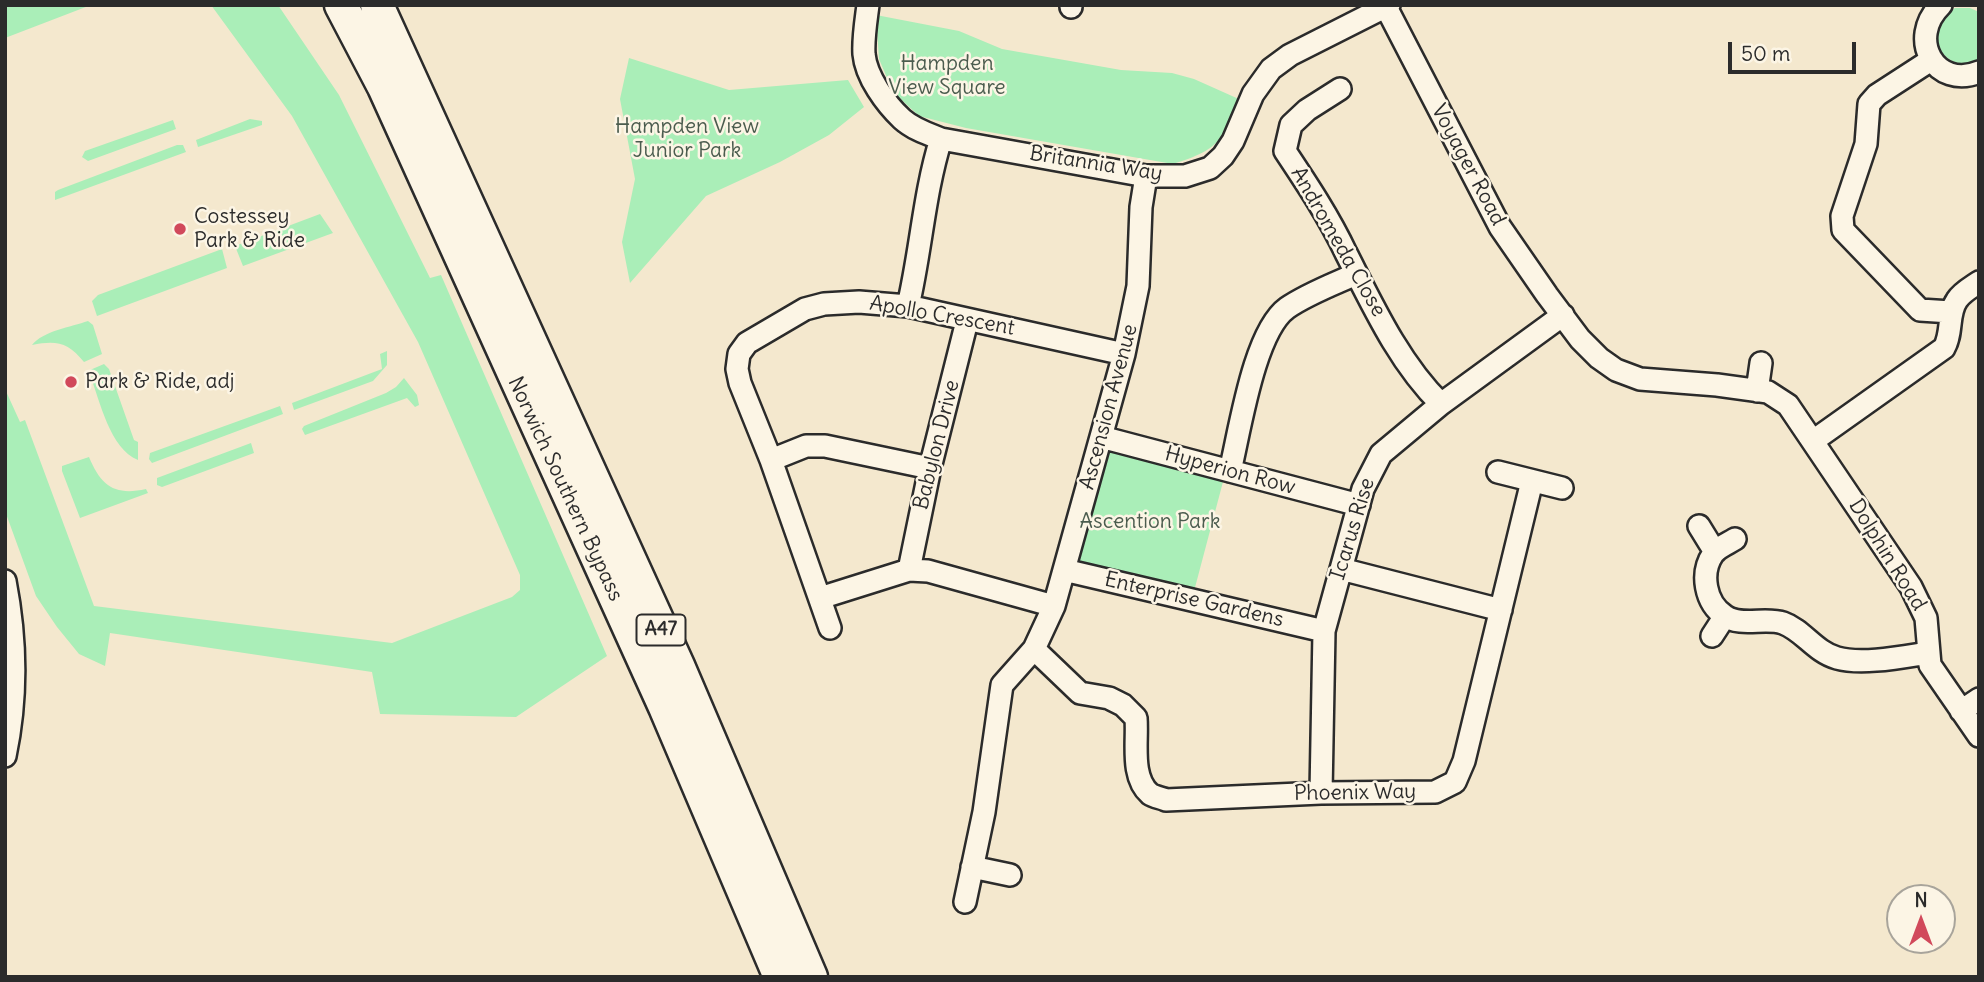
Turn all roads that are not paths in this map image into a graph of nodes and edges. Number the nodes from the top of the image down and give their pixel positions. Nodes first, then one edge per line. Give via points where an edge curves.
1 (324, 5) edge
2 (341, 5) edge
3 (377, 5) edge
4 (393, 5) edge
5 (868, 5) edge
6 (1940, 5) edge
7 (1388, 6) edge
8 (1931, 60) junction
9 (1979, 72) edge
10 (1340, 89) dead end
11 (941, 139) junction
12 (1146, 176) junction
13 (1356, 274) junction
14 (1979, 282) edge
15 (505, 286) junction
16 (908, 306) junction
17 (1951, 312) junction
18 (1563, 315) junction
19 (967, 321) junction
20 (492, 330) junction
21 (1124, 354) junction
22 (1761, 363) dead end
23 (1757, 391) junction
24 (1441, 404) junction
25 (1101, 437) junction
26 (1813, 441) junction
27 (771, 460) junction
28 (930, 468) junction
29 (1230, 471) junction
30 (1498, 472) dead end
31 (1532, 481) junction
32 (1562, 488) dead end
33 (1359, 505) junction
34 (1699, 526) dead end
35 (1735, 539) dead end
36 (1714, 552) junction
37 (1341, 569) junction
38 (909, 570) junction
39 (1064, 570) junction
40 (5, 581) edge
41 (820, 598) junction
42 (1054, 606) junction
43 (1501, 610) junction
44 (1725, 616) junction
45 (830, 628) dead end
46 (1324, 631) junction
47 (1712, 636) dead end
48 (1034, 649) junction
49 (1928, 653) junction
50 (9, 657) edge
51 (1979, 699) edge
52 (1961, 711) junction
53 (1979, 736) edge
54 (5, 756) edge
55 (1321, 793) junction
56 (972, 867) junction
57 (1010, 875) dead end
58 (965, 902) dead end
59 (780, 977) edge
60 (811, 977) edge

1 - 20 highway, A47
2 - 20 highway, Norwich Southern Bypass / A47 via 384,87
3 - 15 highway, Norwich Southern Bypass / A47
4 - 15 highway, A47 via 437,97
5 - 11 street, Britannia Way via 864,56 873,80 903,120
6 - 8 street via 1927,22 1924,42
7 - 12 street, Britannia Way via 1271,69 1253,94 1233,141 1210,168 1185,176
7 - 18 street, Voyager Road via 1500,227
8 - 9 street via 1948,74 1968,77
8 - 17 street via 1870,104 1866,144 1842,216 1843,230 1920,310
10 - 13 street, Andromeda Close via 1291,125 1285,151 1321,205
11 - 12 street, Britannia Way
11 - 16 street
12 - 21 street, Ascension Avenue via 1138,286
13 - 24 street, Andromeda Close via 1408,364
13 - 29 street via 1287,309 1270,326 1259,352
14 - 17 street via 1957,298
15 - 60 highway, Norwich Southern Bypass / A47 via 679,668
16 - 19 street, Apollo Crescent
16 - 27 street, Apollo Crescent via 824,304 805,309 747,342 737,369
17 - 26 street via 1950,338 1944,348
18 - 23 street, Dolphin Road via 1599,358 1616,370 1640,379
18 - 24 street, Icarus Rise
19 - 21 street, Apollo Crescent
19 - 28 street, Babylon Drive
20 - 59 highway, Norwich Southern Bypass / A47 via 665,707
21 - 25 street, Ascension Avenue
22 - 23 street
23 - 26 street, Dolphin Road via 1769,392 1788,405
24 - 33 street, Icarus Rise via 1381,454
25 - 29 street, Hyperion Row
25 - 39 street, Ascension Avenue
26 - 49 street, Dolphin Road via 1911,587 1926,618
27 - 28 street via 806,446 825,446
27 - 41 street, Apollo Crescent
28 - 38 street, Babylon Drive
29 - 33 street, Hyperion Row
30 - 31 street
31 - 32 street
31 - 43 street, Phoenix Way
33 - 37 street, Icarus Rise
34 - 36 street
35 - 36 street
36 - 44 street via 1705,583
37 - 43 street
37 - 46 street, Icarus Rise
38 - 41 street
38 - 42 street via 928,571
39 - 42 street, Ascension Avenue
39 - 46 street, Enterprise Gardens
40 - 50 street via 11,611
41 - 45 street, Apollo Crescent
42 - 48 street, Ascension Avenue
43 - 55 street, Phoenix Way via 1455,782 1435,792
44 - 47 street
44 - 49 street via 1785,624 1838,659
46 - 55 street, Icarus Rise
48 - 55 street, Phoenix Way via 1080,693 1109,698 1124,705 1136,719 1136,761 1150,794 1166,800
48 - 56 street, Ascension Avenue via 1002,685
49 - 52 street, Dolphin Road via 1930,665
50 - 54 street via 11,729
51 - 52 street
52 - 53 street, Dolphin Road
56 - 57 street
56 - 58 street, Ascension Avenue

